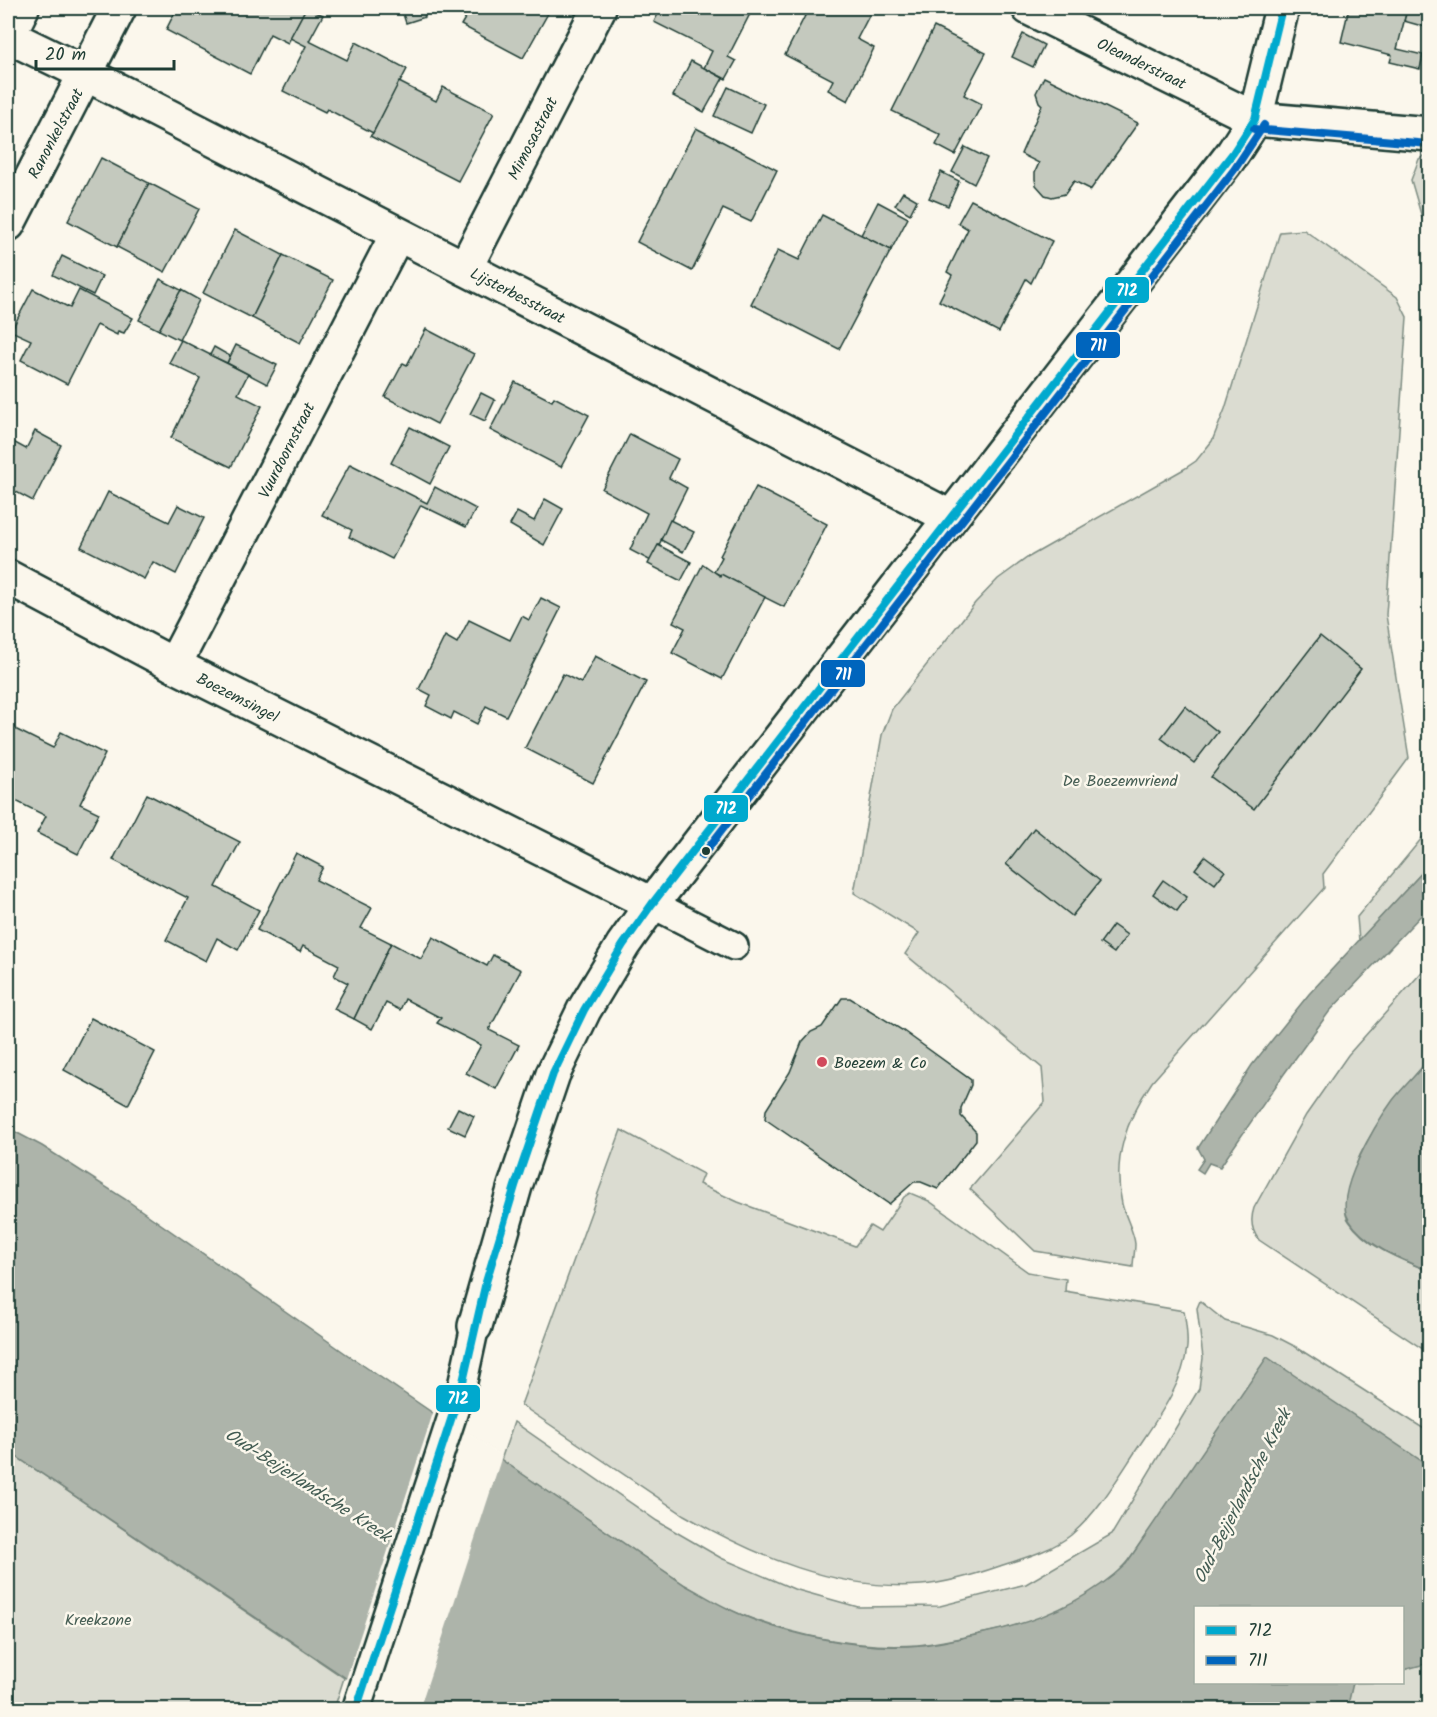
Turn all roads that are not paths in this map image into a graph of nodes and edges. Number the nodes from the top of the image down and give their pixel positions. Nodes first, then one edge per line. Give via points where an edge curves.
1 (22, 8) edge
2 (119, 8) edge
3 (599, 8) edge
4 (1029, 8) edge
5 (1282, 8) edge
6 (8, 36) edge
7 (86, 74) junction
8 (1255, 119) junction
9 (1430, 134) edge
10 (8, 224) edge
11 (397, 235) junction
12 (465, 268) junction
13 (950, 517) junction
14 (8, 577) edge
15 (174, 664) junction
16 (652, 904) junction
17 (734, 946) dead end
18 (475, 1326) joint
19 (356, 1710) edge

1 - 6 street, Ranonkelstraat
2 - 7 street, Ranonkelstraat
3 - 12 street, Mimosastraat
4 - 8 street, Oleanderstraat
5 - 8 street
6 - 7 street, Ranonkelstraat
7 - 10 street, Ranonkelstraat
7 - 11 street, Lijsterbesstraat
8 - 9 street
8 - 13 street via 1226,164
11 - 12 street, Lijsterbesstraat
11 - 15 street, Vuurdoornstraat
12 - 13 street, Lijsterbesstraat
13 - 16 street
14 - 15 street, Boezemsingel
15 - 16 street, Boezemsingel
16 - 17 lane
16 - 18 street via 584,1010 553,1074
18 - 19 lane via 457,1403

